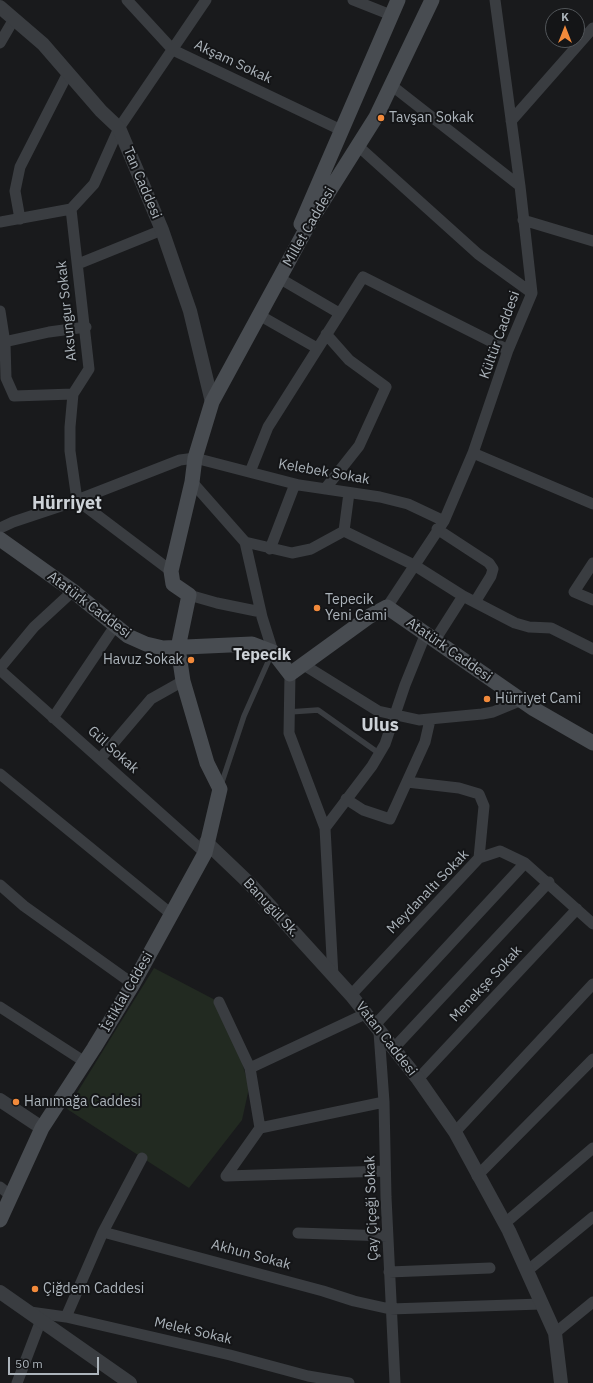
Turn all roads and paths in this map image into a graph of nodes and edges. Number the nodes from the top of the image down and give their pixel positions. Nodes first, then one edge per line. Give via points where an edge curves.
1 (127, 0) edge
2 (206, 0) edge
3 (353, 0) edge
4 (398, 0) edge
5 (432, 0) edge
6 (495, 0) edge
7 (0, 7) edge
8 (391, 14) junction
9 (14, 19) junction
10 (593, 28) edge
11 (0, 43) edge
12 (173, 50) junction
13 (68, 73) junction
14 (392, 85) junction
15 (511, 120) junction
16 (119, 128) junction
17 (341, 130) junction
18 (358, 146) junction
19 (520, 186) junction
20 (71, 209) junction
21 (20, 219) junction
22 (523, 220) junction
23 (0, 222) edge
24 (162, 230) junction
25 (593, 241) edge
26 (78, 264) junction
27 (280, 277) junction
28 (532, 293) junction
29 (0, 311) edge
30 (339, 313) junction
31 (259, 315) junction
32 (86, 327) junction
33 (322, 340) junction
34 (2, 343) edge
35 (508, 350) junction
36 (73, 394) junction
37 (212, 402) junction
38 (473, 453) junction
39 (195, 458) junction
40 (250, 472) junction
41 (192, 482) junction
42 (295, 484) junction
43 (325, 489) junction
44 (349, 493) junction
45 (77, 500) junction
46 (593, 504) edge
47 (441, 525) junction
48 (0, 528) edge
49 (344, 531) junction
50 (0, 539) edge
51 (245, 542) junction
52 (270, 549) junction
53 (593, 563) edge
54 (414, 565) junction
55 (171, 571) junction
56 (73, 591) junction
57 (189, 595) junction
58 (463, 596) junction
59 (593, 600) edge
60 (475, 602) junction
61 (387, 607) junction
62 (261, 612) junction
63 (115, 626) junction
64 (430, 636) junction
65 (178, 648) junction
66 (593, 649) edge
67 (273, 652) junction
68 (304, 665) junction
69 (0, 669) edge
70 (290, 674) junction
71 (183, 681) junction
72 (522, 700) junction
73 (290, 712) junction
74 (394, 716) junction
75 (53, 718) junction
76 (430, 720) junction
77 (593, 743) edge
78 (380, 754) junction
79 (100, 758) junction
80 (0, 774) edge
81 (407, 782) junction
82 (220, 789) junction
83 (346, 799) junction
84 (325, 828) junction
85 (206, 848) junction
86 (480, 858) junction
87 (525, 863) junction
88 (549, 882) junction
89 (0, 885) edge
90 (577, 910) junction
91 (170, 913) junction
92 (593, 924) edge
93 (333, 976) junction
94 (133, 984) junction
95 (593, 984) edge
96 (352, 995) junction
97 (219, 1002) dead end
98 (0, 1007) edge
99 (365, 1014) junction
100 (377, 1029) junction
101 (393, 1049) junction
102 (593, 1059) edge
103 (85, 1062) junction
104 (250, 1068) junction
105 (418, 1079) junction
106 (0, 1100) edge
107 (384, 1102) junction
108 (42, 1128) junction
109 (260, 1128) junction
110 (455, 1132) junction
111 (593, 1148) edge
112 (142, 1158) dead end
113 (385, 1171) junction
114 (477, 1176) junction
115 (5, 1192) edge
116 (593, 1217) edge
117 (0, 1220) edge
118 (504, 1224) junction
119 (103, 1232) junction
120 (298, 1233) dead end
121 (387, 1236) junction
122 (490, 1268) dead end
123 (527, 1271) junction
124 (389, 1272) junction
125 (0, 1292) edge
126 (593, 1302) edge
127 (541, 1304) junction
128 (390, 1309) junction
129 (35, 1316) junction
130 (66, 1317) junction
131 (555, 1333) junction
132 (307, 1380) edge
133 (16, 1383) edge
134 (130, 1383) edge
135 (349, 1383) edge
136 (395, 1383) edge
137 (561, 1383) edge

1 - 12 street, Akşam Sokak
2 - 12 street
3 - 8 street
4 - 8 main road, Millet Caddesi
5 - 14 main road, Millet Caddesi
6 - 15 street, Kültür Caddesi
7 - 9 street, Tan Caddesi
8 - 17 main road, Millet Caddesi
9 - 11 street
9 - 13 street, Tan Caddesi via 43,44
10 - 15 street
12 - 16 street
12 - 17 street, Akşam Sokak
13 - 16 street, Tan Caddesi
13 - 21 street via 20,167 15,191
14 - 18 main road, Millet Caddesi
14 - 19 street
15 - 19 street, Kültür Caddesi
16 - 20 street via 94,184
16 - 24 street, Tan Caddesi
17 - 27 main road, Millet Caddesi
18 - 27 main road, Millet Caddesi
18 - 28 street via 478,254
19 - 22 street, Kültür Caddesi
20 - 21 street
20 - 26 street, Aksungur Sokak
21 - 23 street
22 - 25 street
22 - 28 street, Kültür Caddesi
24 - 26 street
24 - 37 street, Tan Caddesi via 190,311
26 - 32 street, Aksungur Sokak
27 - 30 street
27 - 31 main road
28 - 35 street, Kültür Caddesi
29 - 34 street
30 - 33 street
30 - 35 street via 363,277
31 - 33 street
31 - 37 main road
32 - 34 street via 49,332
32 - 36 street, Aksungur Sokak via 89,369
33 - 40 street via 268,427
33 - 43 street via 386,387 359,446
34 - 36 street via 6,378 14,396
35 - 38 street, Kültür Caddesi
36 - 45 street, Aksungur Sokak via 70,451
37 - 39 main road
38 - 46 street
38 - 47 street, Kültür Caddesi
39 - 40 street, Kelebek Sokak
39 - 41 main road
39 - 45 street via 180,460
40 - 42 street, Kelebek Sokak
41 - 51 street
41 - 55 main road
42 - 43 street, Kelebek Sokak
42 - 52 street
43 - 44 street, Kelebek Sokak
44 - 47 street, Kelebek Sokak via 408,504
44 - 49 street
45 - 48 street
45 - 55 street
47 - 54 street, Kültür Caddesi
47 - 60 street, Kelebek Sokak via 493,569 492,576
49 - 52 street via 311,549 292,553
49 - 54 street
50 - 56 main road, Atatürk Caddesi
51 - 52 street
51 - 62 street
53 - 59 street via 574,592
54 - 58 street
54 - 61 street, Kültür Caddesi
55 - 57 main road via 173,584
56 - 63 main road, Atatürk Caddesi
56 - 69 street via 34,627
57 - 62 street
57 - 65 main road
58 - 60 street
58 - 64 street
60 - 66 street via 515,623 529,627 551,628
61 - 64 main road, Atatürk Caddesi
61 - 68 main road via 370,616
62 - 67 street
63 - 65 main road, Atatürk Caddesi via 128,636 146,644
63 - 75 street
64 - 72 main road, Atatürk Caddesi
64 - 74 street
65 - 67 main road, Atatürk Caddesi via 252,644
65 - 71 main road
67 - 70 main road
67 - 82 lane via 244,716
68 - 70 main road
68 - 74 street via 378,711
69 - 75 street, Gül Sokak
70 - 73 street
71 - 79 street via 151,699
71 - 82 main road via 207,763
72 - 76 street via 494,712
72 - 77 main road, Atatürk Caddesi
73 - 78 lane via 318,710
73 - 84 street via 289,733
74 - 76 street
74 - 78 street
75 - 79 street, Gül Sokak
76 - 81 street via 425,742
78 - 83 street
79 - 85 street, Gül Sokak
80 - 91 street
81 - 83 street via 390,819 364,810
81 - 86 street via 459,788 478,794 484,806
82 - 85 main road, İstiklal Cddesi
83 - 84 street
84 - 93 street
85 - 91 main road, İstiklal Cddesi
85 - 93 street, Banugül Sk. via 250,884
86 - 87 street, Meydanaltı Sokak via 500,851
86 - 96 street, Meydanaltı Sokak
87 - 88 street, Meydanaltı Sokak
87 - 100 street
88 - 90 street, Meydanaltı Sokak
88 - 101 street
89 - 94 street via 24,906
90 - 92 street, Meydanaltı Sokak
90 - 105 street, Menekşe Sokak
91 - 94 main road, İstiklal Cddesi
93 - 96 street, Vatan Caddesi
94 - 103 main road, İstiklal Cddesi
95 - 110 street
96 - 99 street, Vatan Caddesi
97 - 104 street
98 - 103 street
99 - 100 street, Vatan Caddesi
99 - 104 street
100 - 101 street, Vatan Caddesi
100 - 107 street, Çay Çiçeği Sokak
101 - 105 street, Vatan Caddesi
102 - 114 street
103 - 108 main road, İstiklal Cddesi
104 - 109 street
105 - 110 street, Vatan Caddesi
106 - 108 street
107 - 109 street
107 - 113 street, Çay Çiçeği Sokak
108 - 115 main road, İstiklal Cddesi
109 - 113 street via 226,1176
110 - 114 street, Vatan Caddesi
111 - 118 street
112 - 119 street
113 - 121 street, Çay Çiçeği Sokak
114 - 118 street, Vatan Caddesi
115 - 117 main road, İstiklal Cddesi
116 - 123 street
118 - 123 street, Vatan Caddesi
119 - 128 street, Akhun Sokak via 300,1284 354,1302
119 - 130 street
120 - 121 street
121 - 124 street, Çay Çiçeği Sokak
122 - 124 street
123 - 127 street, Vatan Caddesi
124 - 128 street, Çay Çiçeği Sokak
125 - 129 street
126 - 131 street
127 - 128 street, Akhun Sokak
127 - 131 street, Vatan Caddesi
128 - 136 street, Çay Çiçeği Sokak
129 - 130 street, Melek Sokak
129 - 133 street
129 - 134 street
130 - 132 street, Melek Sokak via 230,1355
131 - 137 street, Vatan Caddesi
132 - 135 street, Melek Sokak

